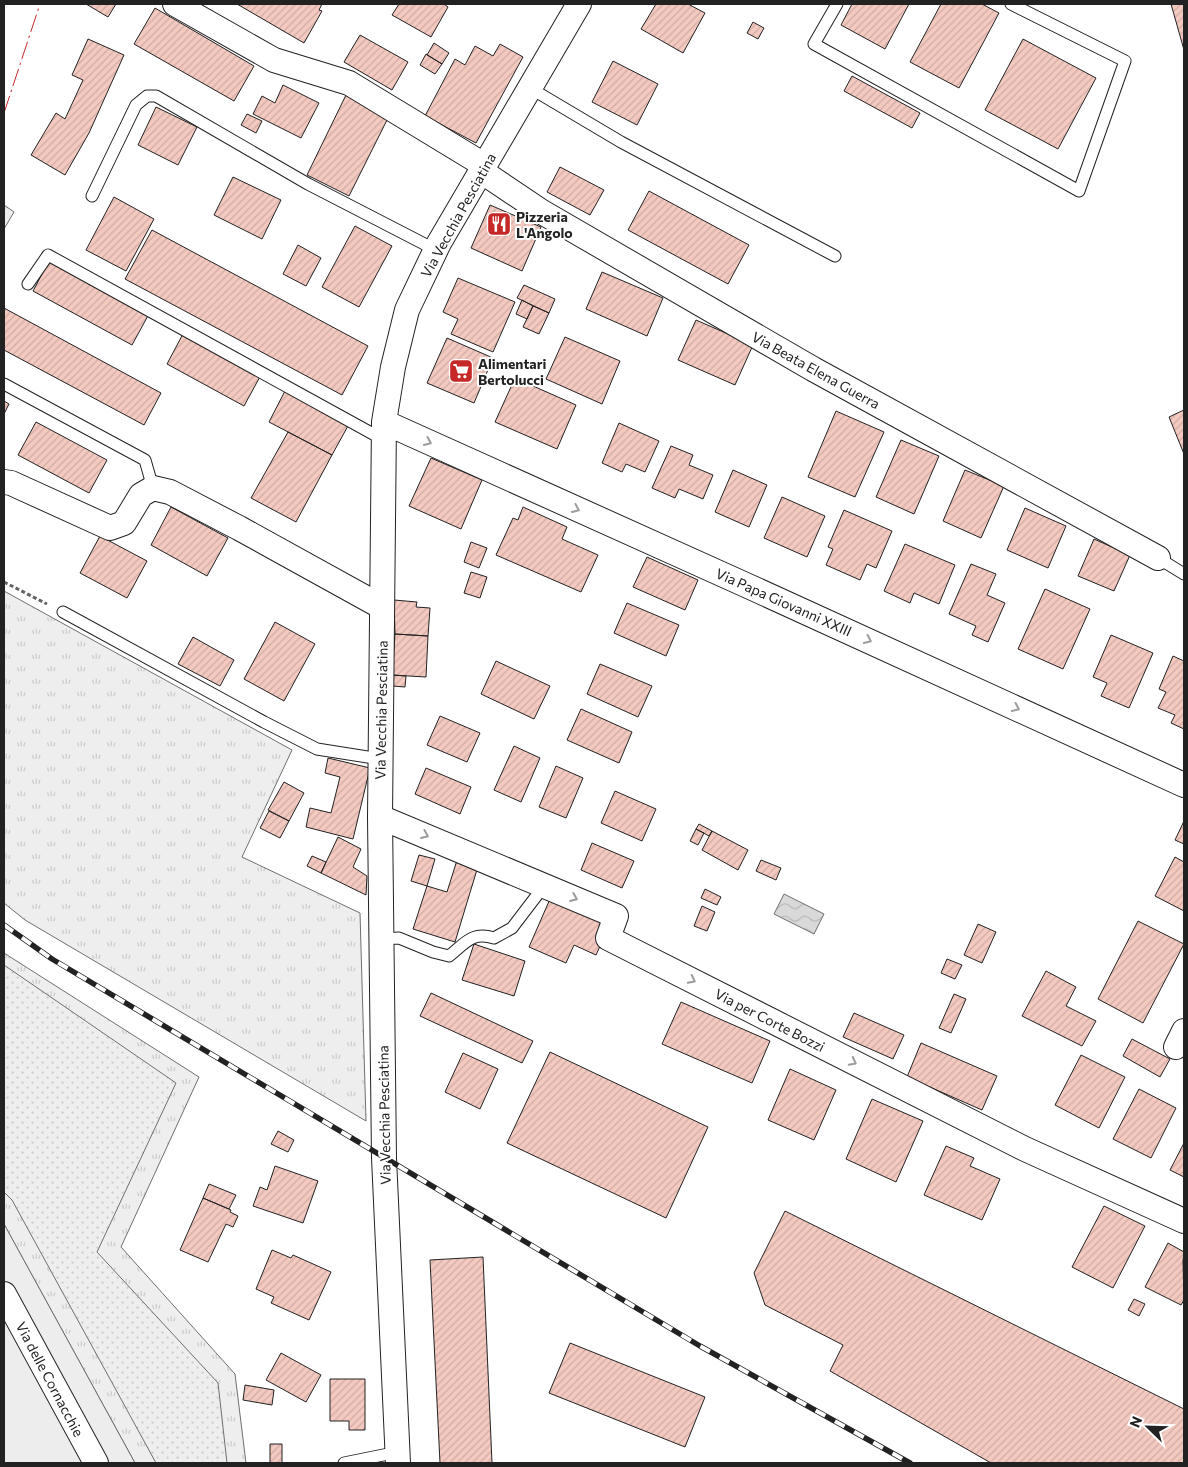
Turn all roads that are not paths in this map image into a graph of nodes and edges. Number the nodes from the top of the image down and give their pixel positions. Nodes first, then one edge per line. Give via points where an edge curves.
1 (174, 4) edge
2 (579, 4) edge
3 (837, 4) edge
4 (1011, 4) edge
5 (530, 88) junction
6 (483, 168) junction
7 (92, 196) dead end
8 (436, 250) junction
9 (836, 256) dead end
10 (28, 284) dead end
11 (4, 384) edge
12 (384, 431) junction
13 (4, 482) edge
14 (154, 488) junction
15 (1158, 558) joint
16 (1184, 574) edge
17 (382, 607) junction
18 (63, 612) road end
19 (380, 759) junction
20 (1184, 785) edge
21 (380, 816) junction
22 (544, 886) junction
23 (381, 939) junction
24 (1184, 1221) edge
25 (4, 1294) edge
26 (398, 1458) edge
27 (96, 1463) edge
28 (344, 1463) edge

1 - 6 street, Via Beata Elena Guerra via 274,60 348,83
2 - 5 street, Via Vecchia Pesciatina
3 - 4 lane via 814,44 1079,191 1125,61
5 - 6 street, Via Vecchia Pesciatina
5 - 9 lane via 621,142
6 - 8 street, Via Vecchia Pesciatina
6 - 15 street, Via Beata Elena Guerra via 542,212 805,364
7 - 8 lane via 136,105 147,96 156,96 308,184
8 - 12 street, Via Vecchia Pesciatina via 407,310 392,367
10 - 12 lane via 48,255
11 - 14 lane via 145,460
12 - 17 street, Via Vecchia Pesciatina
12 -> 20 street, Via Papa Giovanni XXIII via 758,590
13 - 14 street via 110,528 124,523 141,495
14 - 17 street via 170,492 239,528
15 - 16 lane
17 - 19 street, Via Vecchia Pesciatina
18 - 19 lane via 316,749
19 - 21 street, Via Vecchia Pesciatina
21 -> 22 street, Via per Corte Bozzi
21 - 23 street, Via Vecchia Pesciatina
22 - 23 lane via 512,928 494,938 485,935 472,937 449,956 399,938
22 -> 24 street, Via per Corte Bozzi via 616,916 608,938 1025,1148
23 - 26 street, Via Vecchia Pesciatina via 384,1158
25 - 27 street, Via delle Cornacchie
26 - 28 lane

